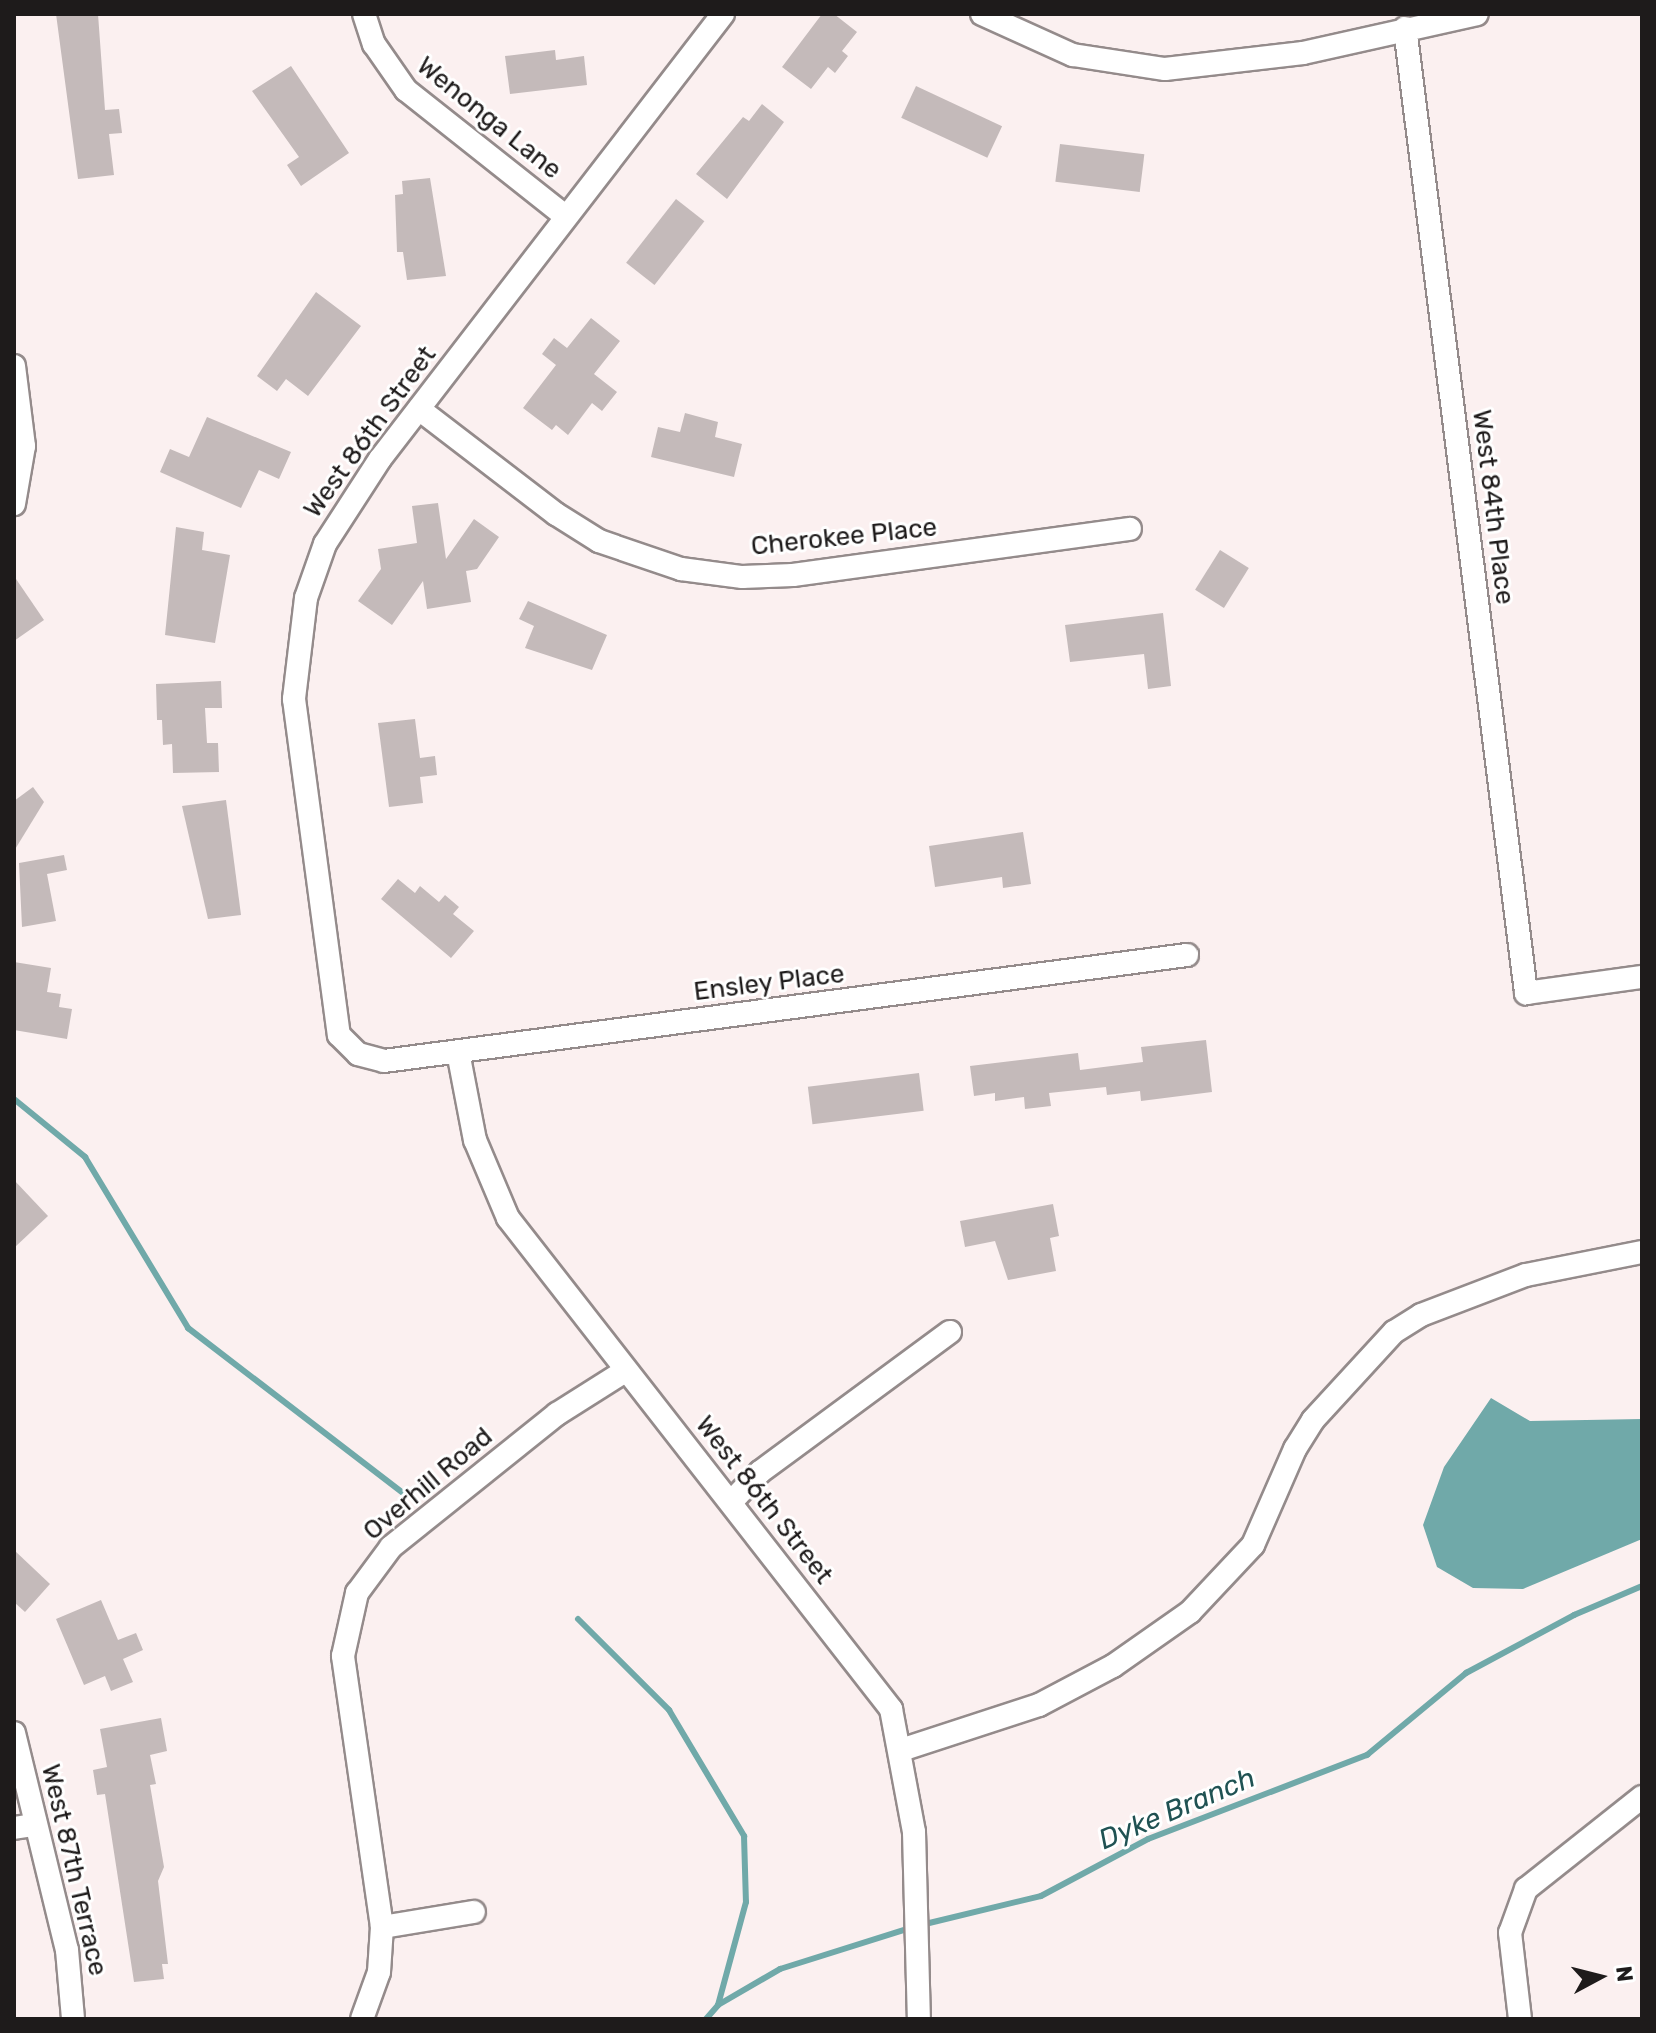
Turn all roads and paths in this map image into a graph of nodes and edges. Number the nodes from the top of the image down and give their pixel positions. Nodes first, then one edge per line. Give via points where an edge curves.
1 (364, 14) edge
2 (723, 14) edge
3 (982, 14) edge
4 (1477, 14) edge
5 (1405, 28) junction
6 (566, 217) junction
7 (14, 366) edge
8 (419, 409) junction
9 (14, 504) edge
10 (1130, 529) dead end
11 (1187, 955) dead end
12 (1642, 977) edge
13 (458, 1052) junction
14 (358, 1054) joint
15 (1642, 1252) edge
16 (950, 1332) dead end
17 (625, 1371) junction
18 (731, 1502) junction
19 (14, 1733) edge
20 (901, 1750) junction
21 (1642, 1797) edge
22 (24, 1826) edge
23 (474, 1912) dead end
24 (382, 1927) junction
25 (73, 2019) edge
26 (362, 2019) edge
27 (919, 2019) edge
28 (1520, 2019) edge

1 - 6 street, Wenonga Lane via 381,57 406,90
2 - 6 street, West 86th Street
3 - 5 street via 1073,55 1165,69 1303,53
4 - 5 street
5 - 12 street, West 84th Place via 1526,993
6 - 8 street, West 86th Street
7 - 9 street via 24,446
8 - 10 street, Cherokee Place via 599,541 681,569 742,577 793,575
8 - 14 street, West 86th Street via 344,509 325,544 296,648 298,744 334,1017 339,1035
11 - 13 street, Ensley Place
13 - 14 street, Ensley Place via 384,1061
13 - 17 street, West 86th Street via 475,1140 508,1218
15 - 20 street via 1526,1275 1421,1315 1394,1332 1313,1420 1253,1545 1190,1612 1113,1666 1039,1705
16 - 18 street via 760,1472
17 - 18 street, West 86th Street
17 - 24 street, Overhill Road via 557,1414 391,1547 357,1593 343,1656
18 - 20 street, West 86th Street via 891,1709
19 - 22 street, West 87th Terrace
20 - 27 street, West 86th Street via 915,1875
21 - 28 street via 1526,1889 1510,1933
22 - 25 street, West 87th Terrace via 67,1950
23 - 24 street
24 - 26 street, Overhill Road via 379,1972

